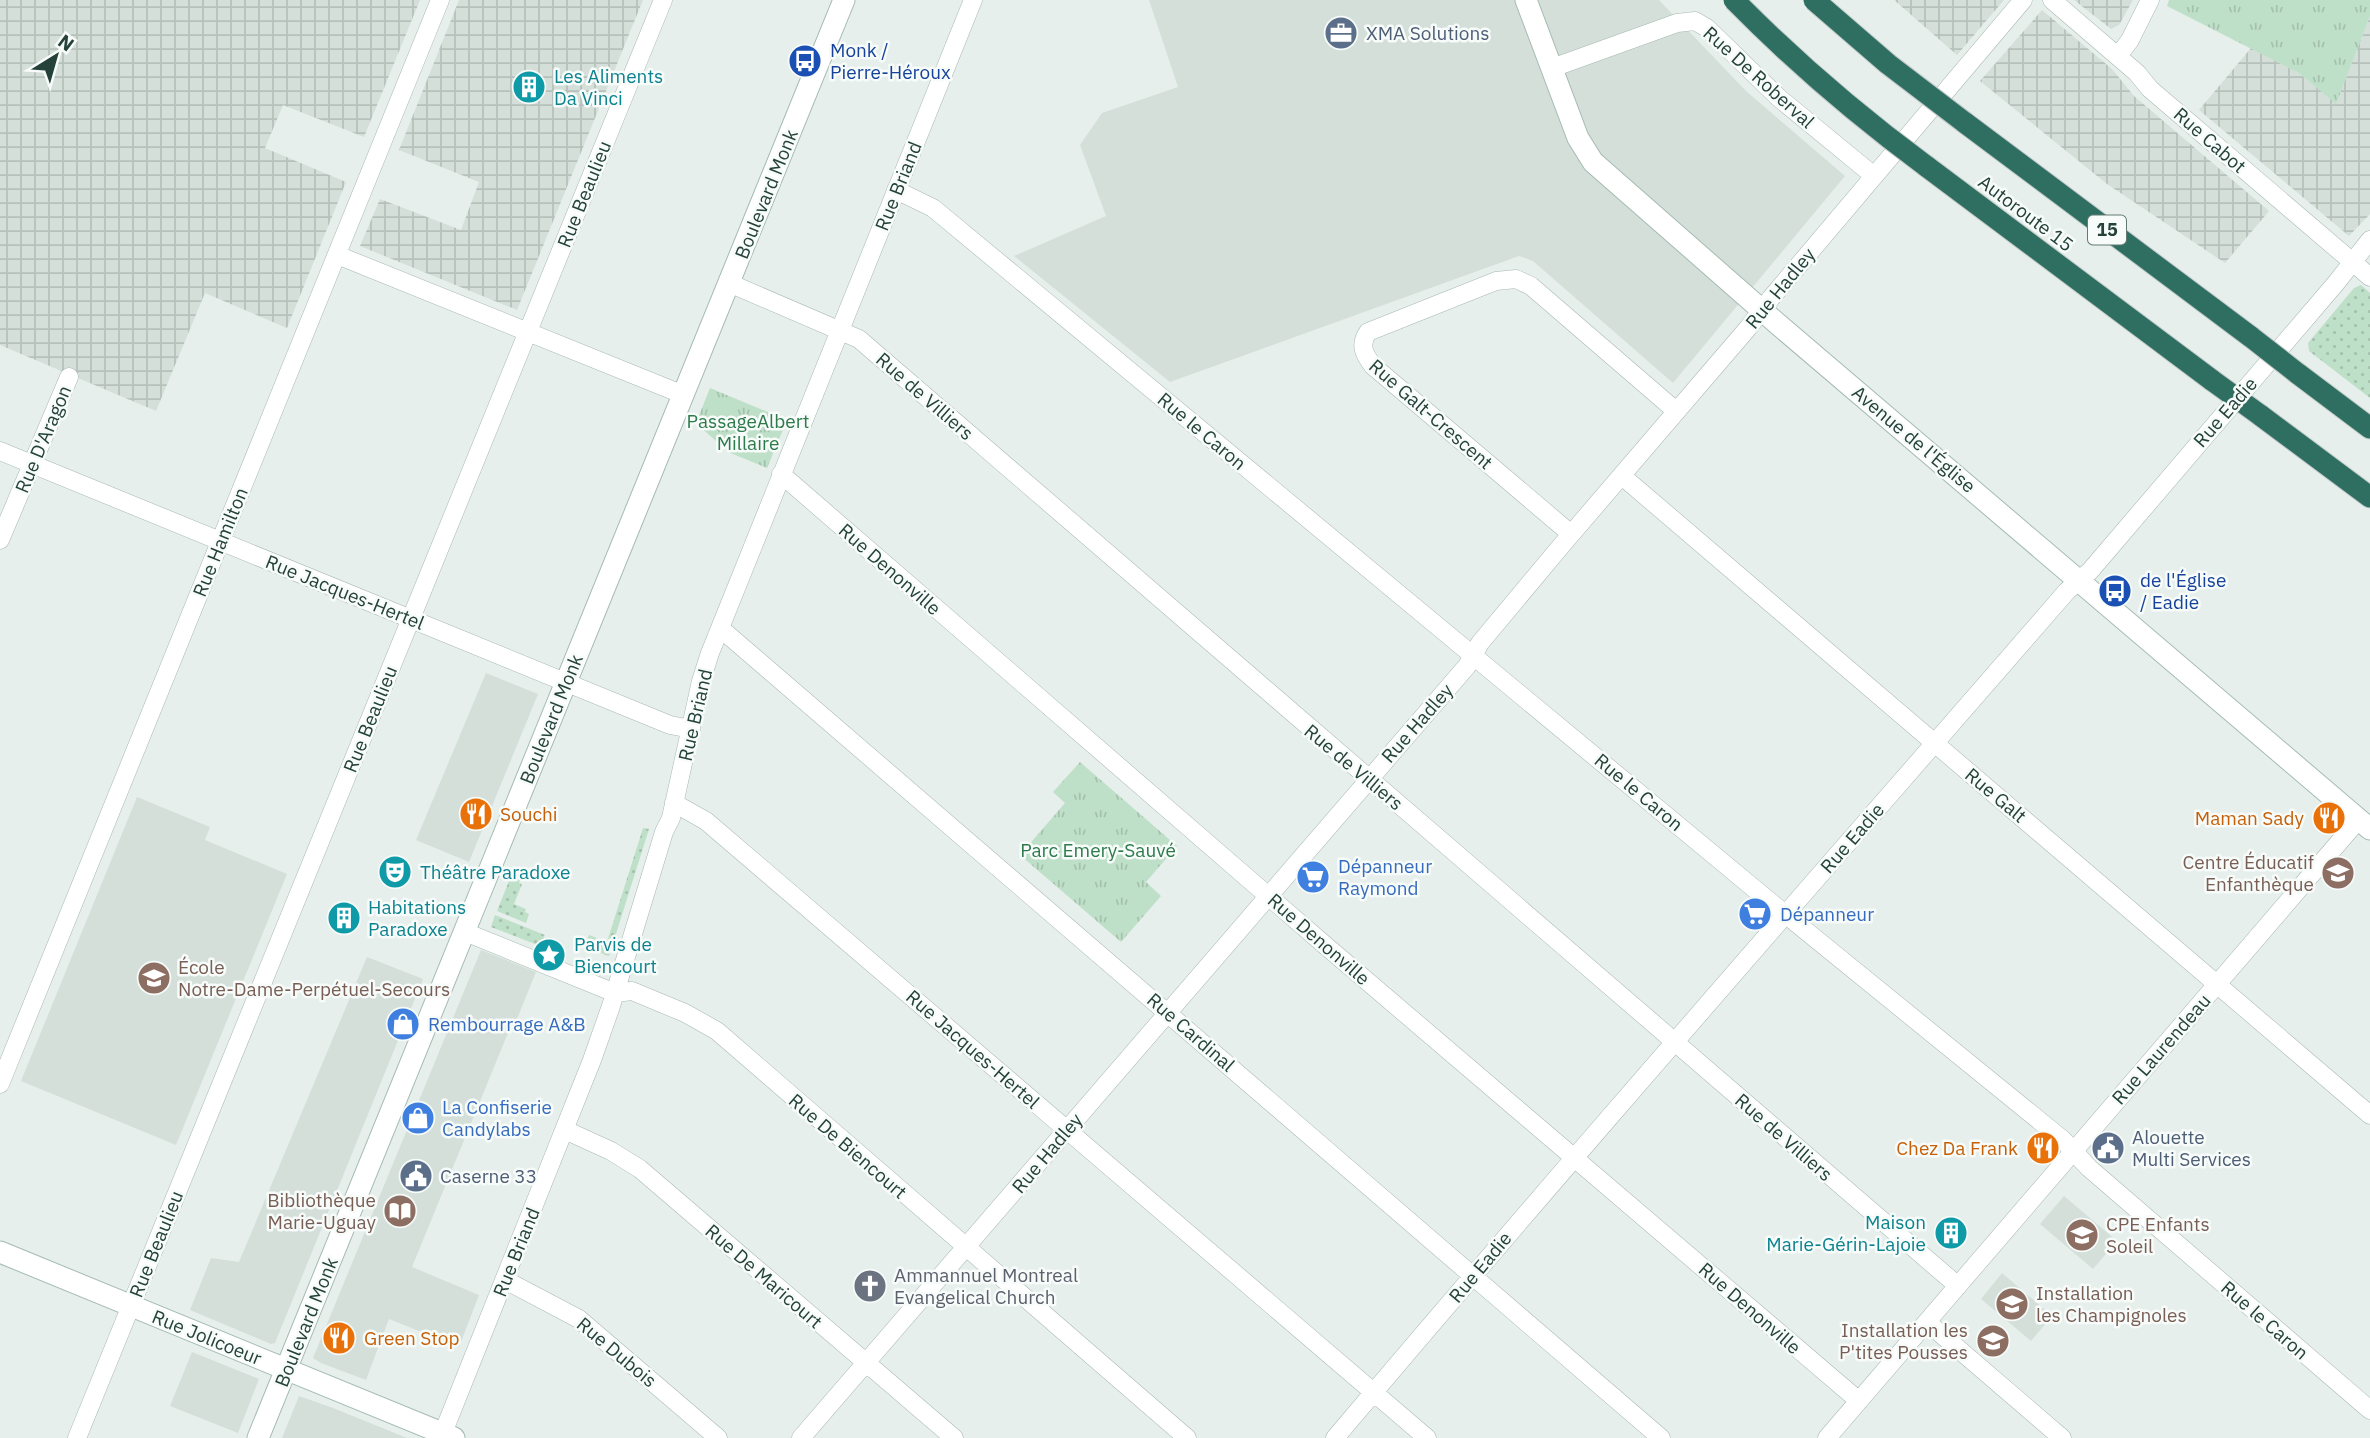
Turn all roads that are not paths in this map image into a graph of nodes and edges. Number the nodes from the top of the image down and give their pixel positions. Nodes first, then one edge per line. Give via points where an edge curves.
1 (440, 0) edge
2 (663, 0) edge
3 (845, 0) edge
4 (973, 0) edge
5 (1526, 0) edge
6 (1734, 0) edge
7 (1814, 0) edge
8 (2023, 0) edge
9 (2052, 0) edge
10 (2150, 0) edge
11 (2118, 56) junction
12 (1552, 68) junction
13 (1874, 176) junction
14 (896, 190) junction
15 (2370, 240) edge
16 (337, 254) junction
17 (2352, 262) junction
18 (2370, 277) edge
19 (729, 283) junction
20 (1762, 309) junction
21 (840, 330) junction
22 (528, 332) junction
23 (69, 377) dead end
24 (684, 394) junction
25 (1676, 411) junction
26 (2370, 428) edge
27 (0, 452) edge
28 (32, 465) junction
29 (781, 474) junction
30 (1622, 476) junction
31 (2370, 497) edge
32 (1571, 534) junction
33 (0, 540) edge
34 (220, 542) junction
35 (2079, 580) junction
36 (411, 619) junction
37 (720, 628) junction
38 (1473, 655) junction
39 (566, 682) junction
40 (691, 729) junction
41 (1934, 743) junction
42 (1369, 779) junction
43 (674, 803) junction
44 (2366, 818) edge
45 (1269, 895) junction
46 (1787, 915) junction
47 (465, 932) junction
48 (2217, 984) junction
49 (615, 992) junction
50 (1168, 1012) junction
51 (1675, 1042) junction
52 (0, 1084) edge
53 (2370, 1115) edge
54 (1067, 1129) junction
55 (565, 1130) junction
56 (2073, 1151) junction
57 (1574, 1157) junction
58 (965, 1248) junction
59 (0, 1252) edge
60 (1473, 1276) junction
61 (505, 1280) junction
62 (1958, 1286) junction
63 (131, 1305) junction
64 (1927, 1322) junction
65 (866, 1363) junction
66 (286, 1369) junction
67 (1373, 1392) junction
68 (1858, 1401) junction
69 (2370, 1410) edge
70 (446, 1437) edge
71 (77, 1438) edge
72 (258, 1438) edge
73 (718, 1438) edge
74 (801, 1438) edge
75 (954, 1438) edge
76 (1187, 1438) edge
77 (1335, 1438) edge
78 (1427, 1438) edge
79 (1661, 1438) edge
80 (1827, 1438) edge
81 (2062, 1438) edge

1 - 16 street, Rue Hamilton
2 - 22 street, Rue Beaulieu
3 - 19 street, Boulevard Monk
4 - 14 street, Rue Briand
5 - 12 street, Avenue de l'Église
6 - 31 highway, Autoroute 15, bridge via 1832,94
7 - 26 highway, Autoroute 15 / 15, bridge via 1888,64
8 - 13 street, Rue Hadley
9 - 11 street, Rue Cabot
10 - 11 street
11 - 17 street, Rue Cabot via 2150,89
12 - 13 street, Rue De Roberval via 1676,23 1695,22
12 - 20 street, Avenue de l'Église via 1586,155
13 - 20 street, Rue Hadley
14 - 21 street, Rue Briand
14 - 38 street, Rue le Caron via 933,208
15 - 17 street, Rue Eadie
16 - 22 street
16 - 34 street, Rue Hamilton
17 - 18 street, Rue Cabot
17 - 35 street, Rue Eadie
19 - 21 street, Rue de Villiers
19 - 24 street, Boulevard Monk
20 - 25 street, Rue Hadley
20 - 35 street, Avenue de l'Église
21 - 29 street, Rue Briand
21 - 42 street, Rue de Villiers via 859,339
22 - 24 street
22 - 36 street, Rue Beaulieu
23 - 28 street, Rue D'Aragon
24 - 39 street, Boulevard Monk
25 - 30 street, Rue Hadley
25 - 32 street, Rue Galt-Crescent via 1531,286 1516,279 1496,281 1368,332 1362,344 1373,366
27 - 28 street, Rue Jacques-Hertel
28 - 33 street, Rue D'Aragon
28 - 34 street, Rue Jacques-Hertel
29 - 37 street, Rue Briand
29 - 45 street, Rue Denonville
30 - 32 street, Rue Hadley
30 - 41 street, Rue Galt
32 - 38 street, Rue Hadley
34 - 36 street, Rue Jacques-Hertel
34 - 52 street, Rue Hamilton
35 - 41 street, Rue Eadie
35 - 44 street, Avenue de l'Église
36 - 39 street, Rue Jacques-Hertel
36 - 63 street, Rue Beaulieu
37 - 40 street, Rue Briand via 701,681
37 - 50 street, Rue Cardinal
38 - 42 street, Rue Hadley
38 - 46 street, Rue le Caron
39 - 40 street, Rue Jacques-Hertel via 670,725
39 - 47 street, Boulevard Monk
40 - 43 street, Rue Briand
41 - 46 street, Rue Eadie
41 - 48 street, Rue Galt
42 - 45 street, Rue Hadley
42 - 51 street, Rue de Villiers
43 - 49 street, Rue Briand
43 - 54 street, Rue Jacques-Hertel via 706,821
44 - 48 street, Rue Laurendeau
45 - 50 street, Rue Hadley
45 - 57 street, Rue Denonville
46 - 51 street, Rue Eadie
46 - 56 street, Rue le Caron
47 - 49 street, Rue De Biencourt
47 - 66 street, Boulevard Monk
48 - 53 street, Rue Galt
48 - 56 street, Rue Laurendeau
49 - 55 street, Rue Briand
49 - 58 street, Rue De Biencourt via 632,991 717,1031
50 - 54 street, Rue Hadley
50 - 60 street, Rue Cardinal
51 - 57 street, Rue Eadie
51 - 62 street, Rue de Villiers
54 - 58 street, Rue Hadley
54 - 67 street, Rue Jacques-Hertel
55 - 61 street, Rue Briand
55 - 65 street, Rue De Maricourt via 640,1169
56 - 62 street, Rue Laurendeau
56 - 69 street, Rue le Caron
57 - 60 street, Rue Eadie
57 - 68 street, Rue Denonville
58 - 65 street, Rue Hadley
58 - 76 street, Rue De Biencourt
59 - 63 street, Rue Jolicoeur
60 - 67 street, Rue Eadie
60 - 79 street, Rue Cardinal
61 - 70 street, Rue Briand
61 - 73 street, Rue Dubois via 579,1319
62 - 64 street, Rue Laurendeau
63 - 66 street, Rue Jolicoeur
63 - 71 street, Rue Beaulieu
64 - 68 street, Rue Laurendeau
64 - 81 street
65 - 74 street, Rue Hadley
65 - 75 street, Rue De Maricourt
66 - 70 street, Rue Jolicoeur
66 - 72 street, Boulevard Monk
67 - 77 street, Rue Eadie
67 - 78 street, Rue Jacques-Hertel
68 - 80 street, Rue Laurendeau

